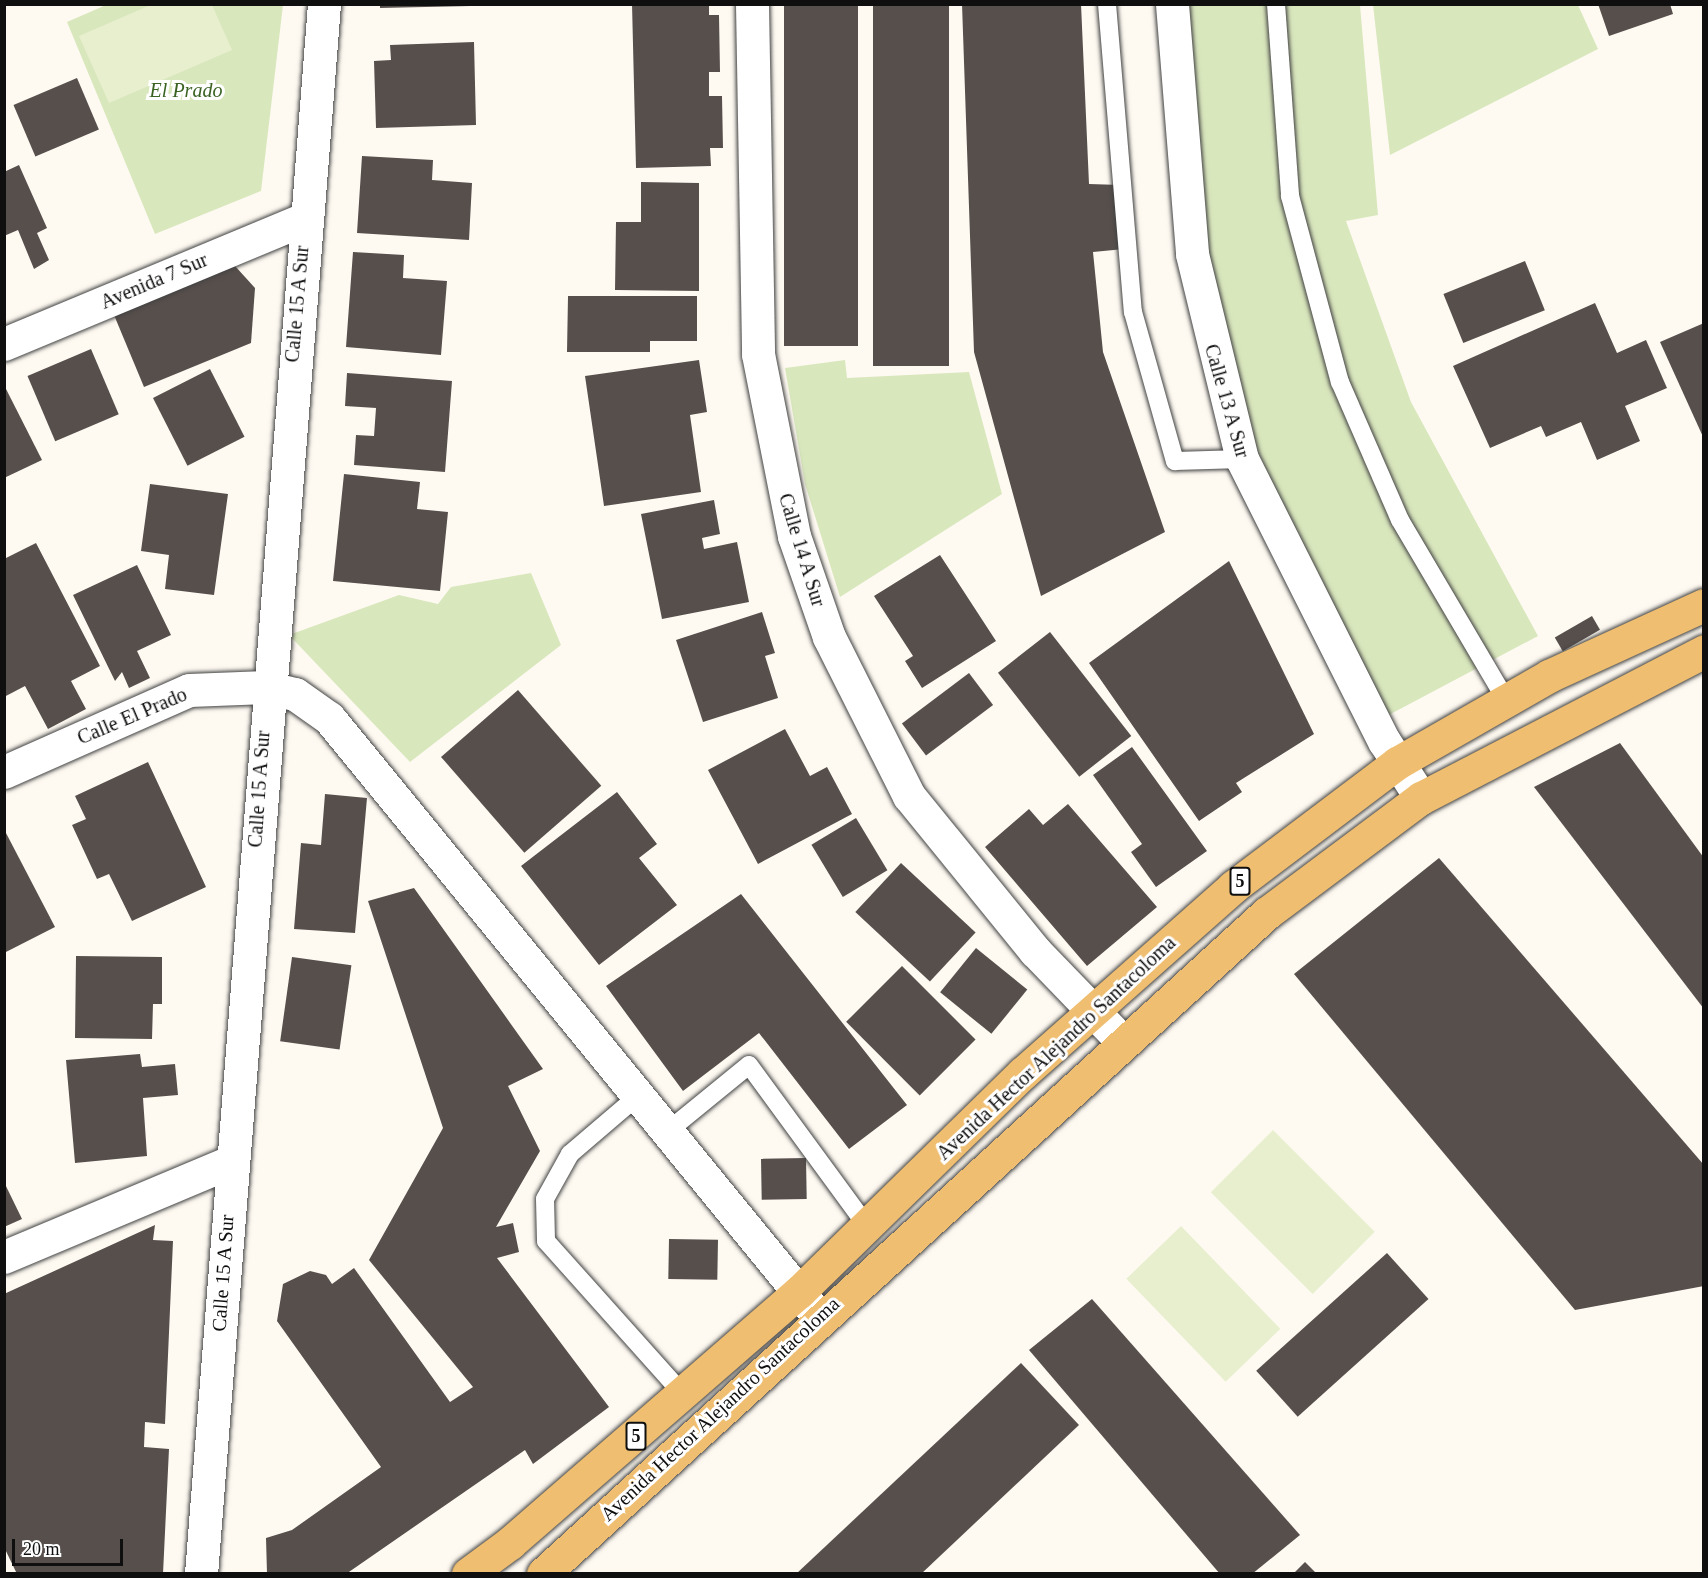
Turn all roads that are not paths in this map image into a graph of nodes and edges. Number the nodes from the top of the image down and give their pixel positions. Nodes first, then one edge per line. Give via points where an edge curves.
1 (324, 4) edge
2 (752, 4) edge
3 (1107, 4) edge
4 (1172, 4) edge
5 (1276, 4) edge
6 (304, 219) junction
7 (4, 344) edge
8 (1242, 459) junction
9 (1704, 605) edge
10 (1704, 651) edge
11 (266, 687) junction
12 (1506, 700) junction
13 (1396, 763) junction
14 (4, 772) edge
15 (1421, 798) junction
16 (1092, 1011) junction
17 (1122, 1041) junction
18 (639, 1095) junction
19 (668, 1131) junction
20 (232, 1161) junction
21 (867, 1226) junction
22 (4, 1257) edge
23 (799, 1292) junction
24 (819, 1317) junction
25 (683, 1394) junction
26 (201, 1574) edge
27 (468, 1574) edge
28 (543, 1574) edge

1 - 6 street, Calle 15 A Sur
2 - 16 street, Calle 14 A Sur via 758,354 794,536 829,637 909,796 1035,951
3 - 8 lane via 1133,312 1175,461
4 - 8 street, Calle 13 A Sur via 1192,254
5 - 12 lane via 1290,196 1340,382 1400,520
6 - 7 street, Avenida 7 Sur
6 - 11 street, Calle 15 A Sur
8 - 13 street, Calle 13 A Sur
9 - 12 main road, Avenida Hector Alejandro Santacoloma / 5
10 - 15 main road, Avenida Hector Alejandro Santacoloma / 5
11 - 14 street, Calle El Prado via 189,690
11 - 18 street, Calle El Prado via 295,694 329,718
11 - 20 street, Calle 15 A Sur
12 - 13 main road, Avenida Hector Alejandro Santacoloma / 5
13 - 15 street, Calle 13 A Sur
13 - 16 main road, Avenida Hector Alejandro Santacoloma / 5 via 1233,887
15 - 17 main road, Avenida Hector Alejandro Santacoloma / 5 via 1268,913
16 - 17 street, Calle 14 A Sur
16 - 21 main road, Avenida Hector Alejandro Santacoloma / 5
17 - 24 main road, Avenida Hector Alejandro Santacoloma / 5
18 - 19 street, Calle El Prado
18 - 25 lane via 570,1154 545,1199 546,1241
19 - 21 lane via 749,1065
19 - 23 street, Calle El Prado
20 - 22 street
20 - 26 street, Calle 15 A Sur
21 - 23 main road, Avenida Hector Alejandro Santacoloma / 5
23 - 24 street, Calle El Prado
23 - 25 main road, Avenida Hector Alejandro Santacoloma / 5
24 - 28 main road, Avenida Hector Alejandro Santacoloma / 5
25 - 27 main road, Avenida Hector Alejandro Santacoloma / 5

